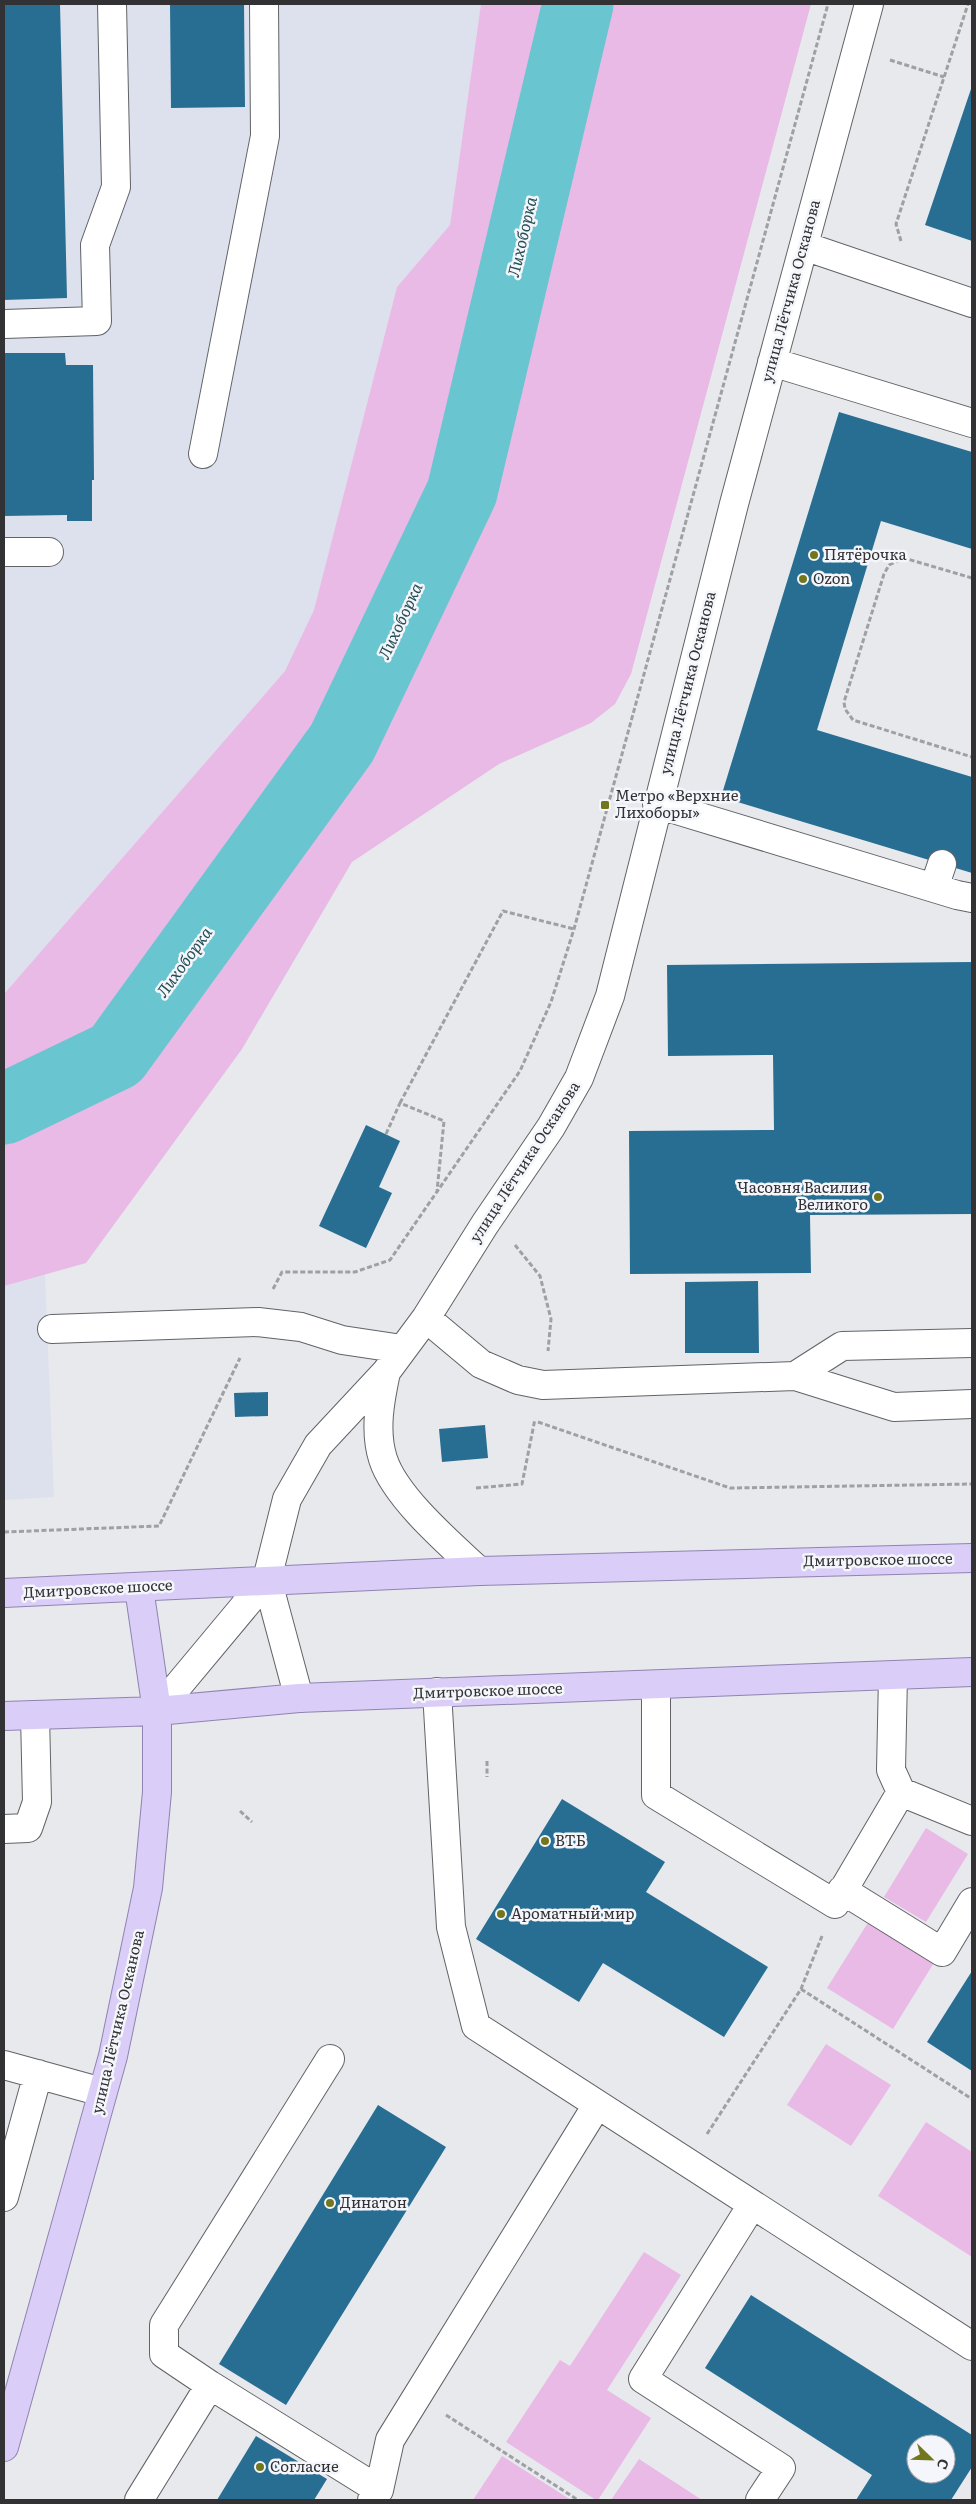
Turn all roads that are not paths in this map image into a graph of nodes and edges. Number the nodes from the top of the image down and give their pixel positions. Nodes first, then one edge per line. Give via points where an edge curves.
1 (112, 4) edge
2 (264, 4) edge
3 (869, 4) edge
4 (804, 246) junction
5 (972, 303) edge
6 (4, 324) edge
7 (772, 362) junction
8 (972, 423) edge
9 (203, 454) dead end
10 (4, 552) edge
11 (49, 552) dead end
12 (657, 804) junction
13 (972, 898) edge
14 (426, 1318) junction
15 (52, 1329) dead end
16 (972, 1343) edge
17 (402, 1349) junction
18 (386, 1372) junction
19 (794, 1376) junction
20 (972, 1404) edge
21 (972, 1558) edge
22 (479, 1571) junction
23 (267, 1579) junction
24 (139, 1588) junction
25 (4, 1593) edge
26 (972, 1672) edge
27 (893, 1676) junction
28 (656, 1686) junction
29 (437, 1692) junction
30 (299, 1698) junction
31 (157, 1711) junction
32 (35, 1714) junction
33 (4, 1716) edge
34 (901, 1792) junction
35 (972, 1821) edge
36 (4, 1829) edge
37 (839, 1897) junction
38 (972, 1902) edge
39 (330, 2059) dead end
40 (4, 2064) edge
41 (38, 2074) junction
42 (102, 2092) junction
43 (597, 2105) junction
44 (4, 2197) edge
45 (752, 2205) junction
46 (972, 2346) edge
47 (210, 2385) junction
48 (4, 2447) edge
49 (376, 2495) edge
50 (139, 2500) edge
51 (760, 2500) edge

1 - 6 street via 116,186 95,245 97,322
2 - 9 street via 265,136
3 - 4 street, улица Лётчика Осканова
4 - 5 street
4 - 7 street, улица Лётчика Осканова
7 - 8 street
7 - 12 street, улица Лётчика Осканова
10 - 11 street
12 - 13 street via 938,876
12 - 14 street, улица Лётчика Осканова via 610,996 579,1078 551,1127
14 - 17 street, улица Лётчика Осканова
14 - 19 street via 481,1364 518,1380 544,1385
15 - 17 street via 258,1322 300,1327 342,1340
16 - 19 street via 842,1346
17 - 18 street, улица Лётчика Осканова
18 - 22 street, улица Лётчика Осканова via 378,1412 382,1457 388,1472 405,1496
18 - 23 street, улица Лётчика Осканова via 313,1453 287,1499
19 - 20 street via 894,1406
21 - 22 main road, Дмитровское шоссе
22 - 23 main road, Дмитровское шоссе
23 - 24 main road, Дмитровское шоссе
23 - 30 street, улица Лётчика Осканова
23 - 31 street
24 - 25 main road, Дмитровское шоссе
24 - 31 main road, улица Лётчика Осканова
26 - 27 main road, Дмитровское шоссе
27 - 28 main road, Дмитровское шоссе
27 - 34 street via 891,1770
28 - 29 main road, Дмитровское шоссе
28 - 37 street via 656,1795
29 - 30 main road, Дмитровское шоссе
29 - 43 street via 451,1926 476,2026
30 - 31 main road, Дмитровское шоссе
31 - 32 main road, Дмитровское шоссе
31 - 42 main road, улица Лётчика Осканова via 157,1792 148,1888 113,2056
32 - 33 main road, Дмитровское шоссе
32 - 36 street via 37,1802 28,1828
34 - 35 street
34 - 37 street
37 - 38 street via 942,1952
39 - 47 street via 164,2325 164,2354
40 - 41 street
41 - 42 street
41 - 44 street
42 - 48 main road, улица Лётчика Осканова
43 - 45 street
43 - 49 street via 390,2440
45 - 46 street
45 - 51 street via 643,2379 781,2468
47 - 49 street
47 - 50 street

